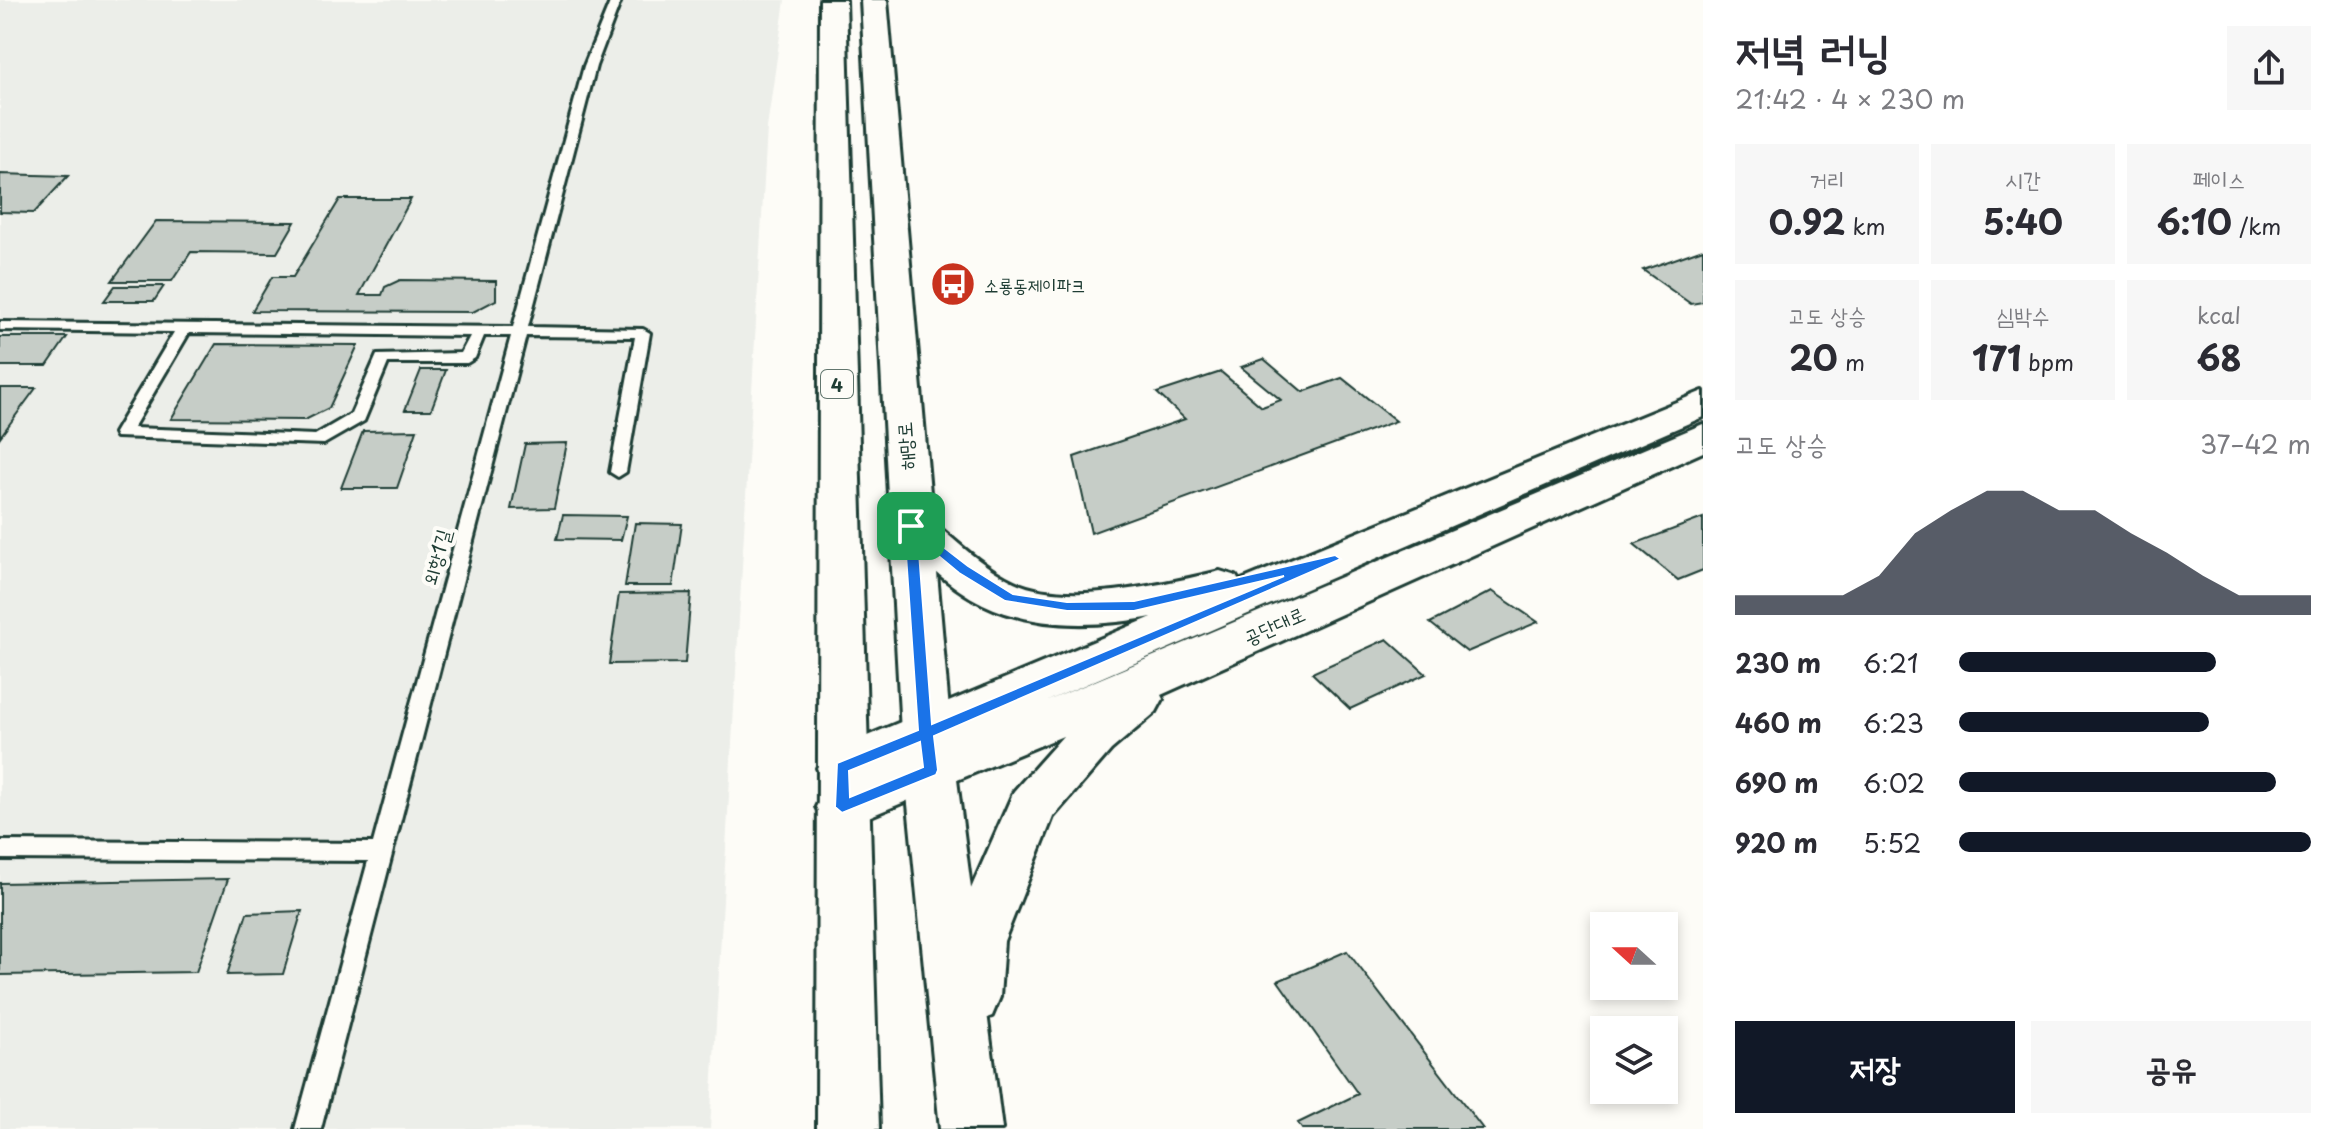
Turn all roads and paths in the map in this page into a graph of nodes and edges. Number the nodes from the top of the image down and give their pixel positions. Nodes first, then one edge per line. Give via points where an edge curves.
1 (616, 0) edge
2 (833, 0) edge
3 (874, 0) edge
4 (0, 326) edge
5 (184, 328) junction
6 (479, 331) junction
7 (519, 332) junction
8 (1703, 403) edge
9 (1703, 437) edge
10 (618, 472) dead end
11 (911, 526) junction
12 (1335, 559) junction
13 (1177, 668) junction
14 (928, 752) junction
15 (842, 787) junction
16 (0, 850) edge
17 (380, 852) junction
18 (966, 1068) junction
19 (308, 1129) edge
20 (848, 1129) edge
21 (971, 1129) edge

1 - 7 lane, 외항1길 via 590,66
2 - 15 main road, 4
3 - 11 main road, 해망로
4 - 5 lane
5 - 6 lane
5 - 6 lane via 122,433 318,440 358,417 382,358 467,358
6 - 7 lane
7 - 10 lane via 643,333
7 - 17 lane, 외항1길
8 - 12 main road, 공단대로
9 - 13 main road, 공단대로
11 - 12 main road via 963,570 1010,598 1067,606 1134,606
11 - 14 main road, 해망로
12 - 14 main road, 공단대로
13 - 14 main road, 공단대로
13 - 18 main road via 1093,736 1032,806 976,941
14 - 15 main road, 공단대로
14 - 18 main road, 해망로
15 - 20 main road, 4
16 - 17 lane
17 - 19 lane, 외항1길
18 - 21 main road, 해망로

